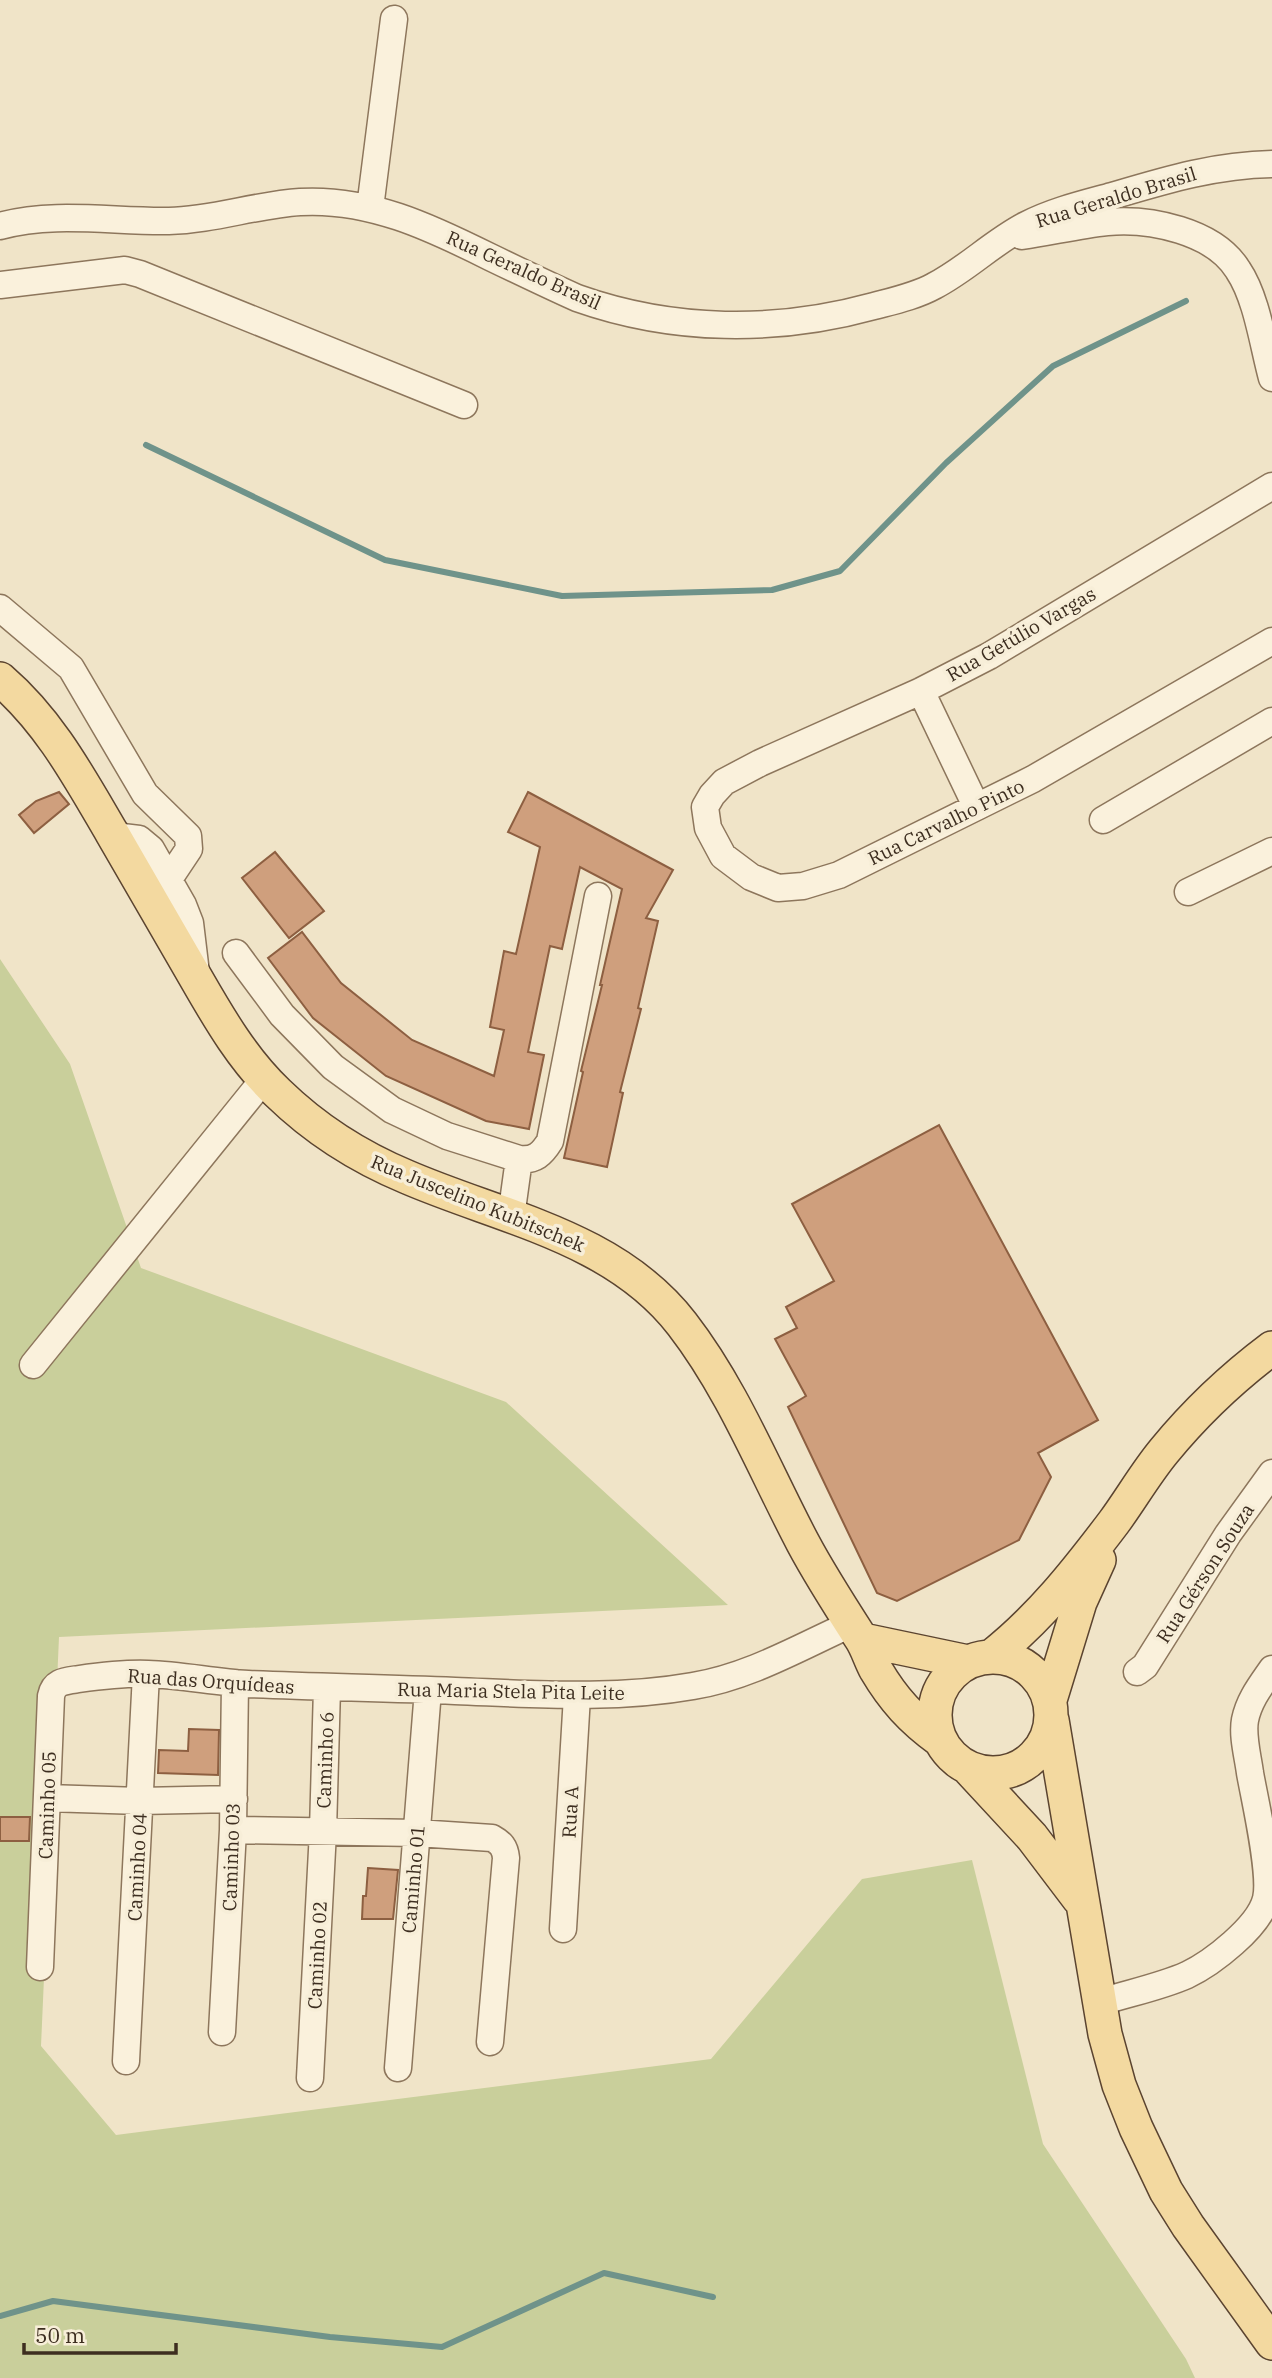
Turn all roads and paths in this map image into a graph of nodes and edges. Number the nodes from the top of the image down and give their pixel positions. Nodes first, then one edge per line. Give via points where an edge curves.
1 (394, 19) dead end
2 (1272, 164) edge
3 (370, 208) junction
4 (0, 226) edge
5 (1000, 240) junction
6 (0, 285) edge
7 (1272, 377) edge
8 (464, 405) dead end
9 (1272, 486) edge
10 (0, 608) edge
11 (1272, 641) edge
12 (0, 679) edge
13 (922, 691) junction
14 (1272, 721) edge
15 (760, 763) joint
16 (976, 806) junction
17 (1103, 820) dead end
18 (114, 836) junction
19 (1272, 851) edge
20 (169, 879) junction
21 (1188, 892) dead end
22 (598, 897) dead end
23 (236, 953) dead end
24 (196, 978) junction
25 (264, 1079) junction
26 (519, 1159) junction
27 (511, 1217) junction
28 (1272, 1348) edge
29 (33, 1365) dead end
30 (1272, 1473) edge
31 (1116, 1520) junction
32 (857, 1632) junction
33 (980, 1659) junction
34 (1272, 1669) edge
35 (1137, 1672) dead end
36 (146, 1674) junction
37 (94, 1676) joint
38 (235, 1683) junction
39 (327, 1688) junction
40 (428, 1690) junction
41 (577, 1696) junction
42 (1051, 1710) junction
43 (940, 1740) junction
44 (970, 1770) junction
45 (47, 1798) junction
46 (233, 1799) junction
47 (141, 1801) junction
48 (233, 1830) junction
49 (323, 1831) junction
50 (417, 1833) junction
51 (1269, 1863) edge
52 (1084, 1907) junction
53 (563, 1929) dead end
54 (40, 1967) dead end
55 (1101, 2002) junction
56 (222, 2032) dead end
57 (490, 2042) dead end
58 (126, 2061) dead end
59 (398, 2068) dead end
60 (310, 2078) dead end
61 (1272, 2343) edge

1 - 3 street
2 - 5 street, Rua Geraldo Brasil via 1185,175 1046,215
3 - 4 street, Rua Geraldo Brasil via 299,202 195,220 47,218
3 - 5 street, Rua Geraldo Brasil via 431,228 601,307 710,325 820,320 897,300 933,287
5 - 7 street via 1108,222 1148,224 1194,235 1228,256 1240,271
6 - 8 street via 118,271 140,274
9 - 13 street, Rua Getúlio Vargas via 989,656
10 - 20 street via 71,668 145,794 188,836 189,849
11 - 16 street, Rua Carvalho Pinto via 1033,779
12 - 18 main road, Rua Juscelino Kubitschek via 50,731
13 - 15 street, Rua Getúlio Vargas
13 - 16 street
14 - 17 street
15 - 16 street, Rua Carvalho Pinto via 723,782 712,794 705,807 708,828 723,856 751,877 778,888 839,875
18 - 20 street via 147,843
18 - 24 main road, Rua Juscelino Kubitschek
19 - 21 street
20 - 24 street via 190,923
22 - 26 street via 550,1141 537,1157
23 - 26 street via 282,1015 333,1067 392,1110 447,1136
24 - 25 main road, Rua Juscelino Kubitschek
25 - 27 main road, Rua Juscelino Kubitschek via 330,1136 373,1162
25 - 29 street
26 - 27 street
27 - 32 main road, Rua Juscelino Kubitschek via 590,1248 619,1265 653,1292 682,1324 734,1405 804,1546
28 - 31 main road via 1236,1375 1196,1415 1140,1482
30 - 35 street, Rua Gérson Souza
31 - 33 main road via 1047,1607 1020,1633
31 - 42 main road via 1080,1602
32 - 33 main road
32 - 41 street, Rua Maria Stela Pita Leite via 695,1686
32 - 43 main road, Rua Juscelino Kubitschek via 893,1697
33 - 42 main road via 1011,1659 1028,1668 1042,1682
33 - 43 main road via 953,1673 942,1687 935,1723
34 - 51 street via 1250,1700 1244,1723
36 - 37 street, Rua das Orquídeas
36 - 38 street, Rua das Orquídeas
36 - 47 street, Caminho 04
37 - 45 street, Caminho 05 via 59,1682 52,1688
38 - 39 street, Rua das Orquídeas
38 - 46 street, Caminho 03
39 - 40 street, Rua Maria Stela Pita Leite
39 - 49 street, Caminho 6
40 - 41 street, Rua Maria Stela Pita Leite
40 - 50 street, Caminho 01
41 - 53 street, Rua A
42 - 44 main road via 1046,1741 1032,1759 1013,1770 992,1774
42 - 52 main road
43 - 44 main road via 947,1752
44 - 52 main road via 1032,1837
45 - 47 street
45 - 54 street, Caminho 05
46 - 47 street
46 - 48 street, Caminho 03
47 - 58 street, Caminho 04
48 - 49 street
48 - 56 street, Caminho 03
49 - 50 street
49 - 60 street, Caminho 02
50 - 57 street via 492,1838 506,1850
50 - 59 street, Caminho 01
51 - 55 street via 1266,1899 1259,1914 1226,1948 1186,1975
52 - 55 main road
55 - 61 main road via 1119,2085 1166,2190

